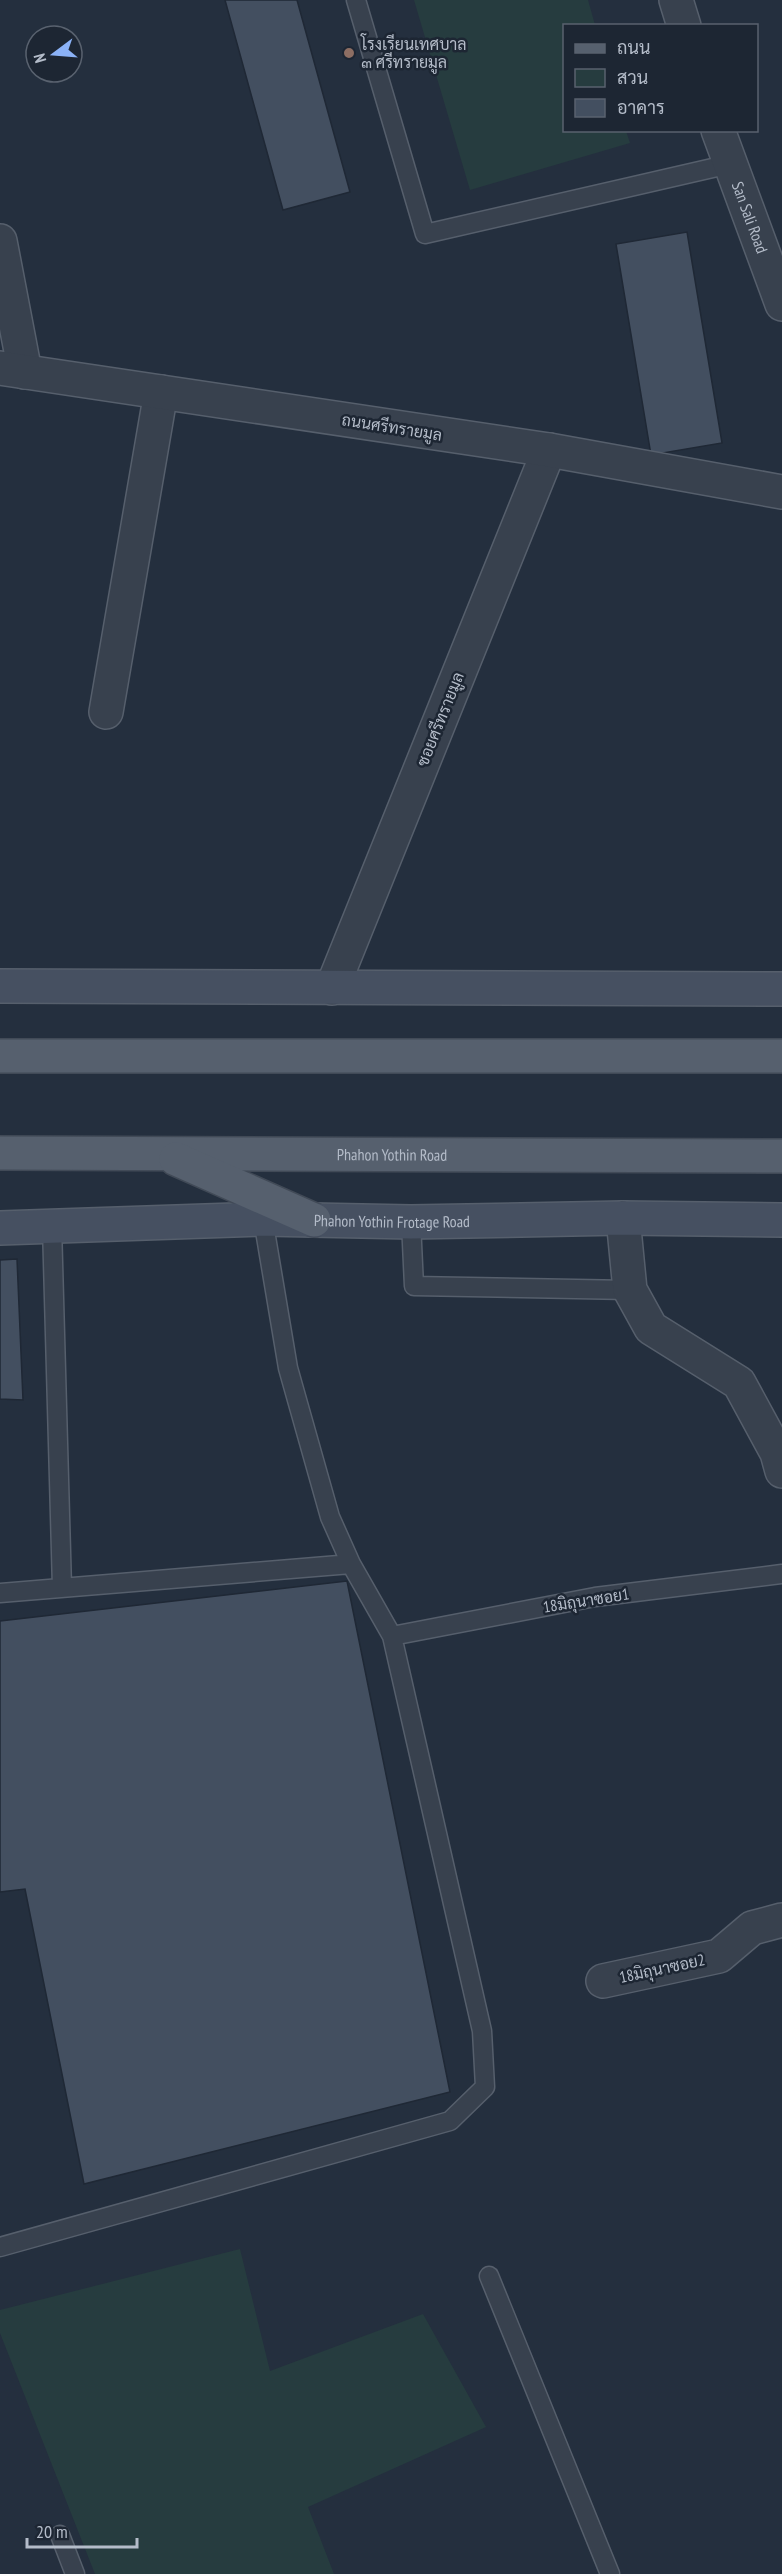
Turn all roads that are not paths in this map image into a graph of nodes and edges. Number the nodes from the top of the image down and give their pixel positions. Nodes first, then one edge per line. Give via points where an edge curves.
1 (356, 0) edge
2 (675, 0) edge
3 (683, 24) edge
4 (719, 132) edge
5 (730, 164) junction
6 (0, 241) edge
7 (782, 304) edge
8 (12, 370) edge
9 (161, 392) junction
10 (549, 450) junction
11 (782, 492) edge
12 (106, 712) dead end
13 (0, 986) edge
14 (332, 988) junction
15 (782, 989) edge
16 (0, 1056) edge
17 (782, 1056) edge
18 (0, 1153) edge
19 (164, 1153) junction
20 (782, 1156) edge
21 (623, 1218) junction
22 (262, 1219) junction
23 (314, 1220) junction
24 (782, 1220) edge
25 (411, 1222) junction
26 (52, 1226) junction
27 (0, 1228) edge
28 (630, 1290) junction
29 (782, 1471) edge
30 (351, 1564) junction
31 (782, 1574) edge
32 (62, 1588) junction
33 (0, 1593) edge
34 (392, 1636) junction
35 (782, 1920) edge
36 (603, 1981) dead end
37 (0, 2247) edge
38 (489, 2276) dead end
39 (60, 2535) dead end
40 (75, 2574) edge
41 (610, 2574) edge

1 - 5 lane via 425,234
2 - 3 street
4 - 5 street, San Sali Road
5 - 7 street, San Sali Road
6 - 8 street
8 - 9 street, ถนนศรีทรายมูล
9 - 10 street, ถนนศรีทรายมูล
9 - 12 street
10 - 11 street, ถนนศรีทรายมูล
10 - 14 street, ซอยศรีทรายมูล
13 - 14 main road
14 - 15 main road
16 - 17 main road
18 - 19 main road, Phahon Yothin Road
19 - 20 main road, Phahon Yothin Road
19 - 23 main road
21 - 24 main road, Phahon Yothin Frotage Road
21 - 25 main road, Phahon Yothin Frotage Road
21 - 28 street
22 - 23 main road, Phahon Yothin Frotage Road
22 - 26 main road, Phahon Yothin Frotage Road
22 - 30 lane via 288,1368 330,1517
23 - 25 main road, Phahon Yothin Frotage Road
25 - 28 lane via 414,1286
26 - 27 main road, Phahon Yothin Frotage Road
26 - 32 lane
28 - 29 street via 651,1328 739,1383
30 - 32 lane
30 - 34 lane
31 - 34 lane, 18มิถุนาซอย1 via 595,1597
32 - 33 lane
34 - 37 lane via 482,2031 485,2087 450,2121
35 - 36 street, 18มิถุนาซอย2 via 752,1928 718,1956
38 - 41 lane
39 - 40 lane

